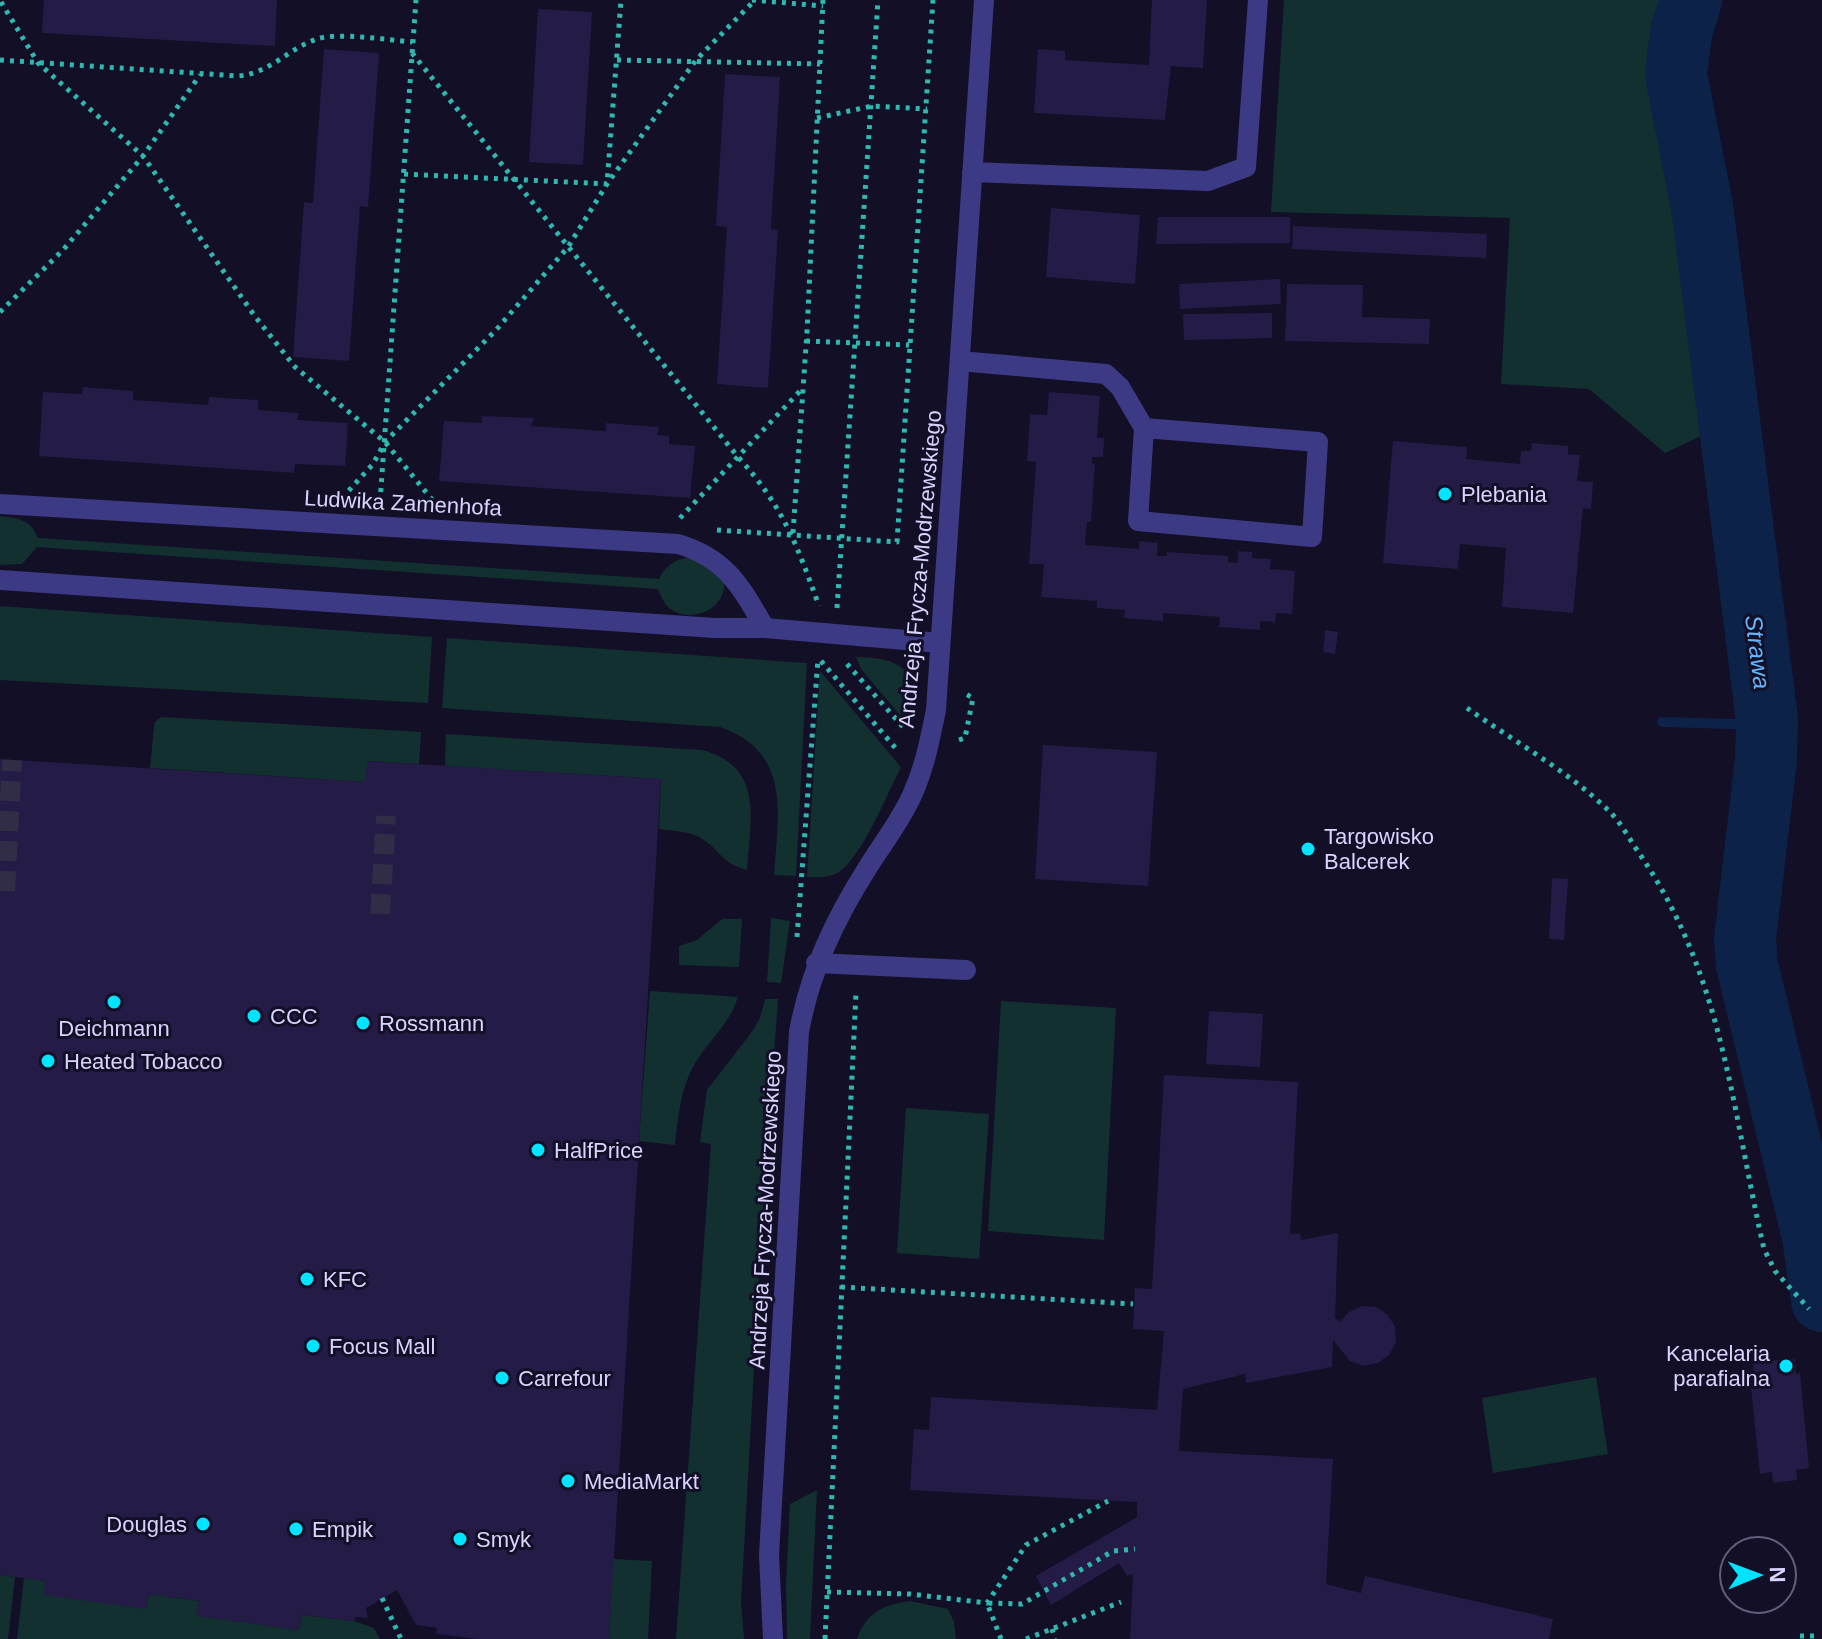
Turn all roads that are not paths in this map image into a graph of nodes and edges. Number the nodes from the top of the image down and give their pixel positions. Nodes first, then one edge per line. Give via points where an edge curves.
1 (984, 0) edge
2 (1258, 0) edge
3 (972, 172) junction
4 (960, 361) junction
5 (1144, 428) junction
6 (0, 504) edge
7 (0, 580) edge
8 (765, 628) junction
9 (940, 643) junction
10 (816, 963) junction
11 (966, 970) dead end
12 (773, 1639) edge

1 - 3 street, Andrzeja Frycza-Modrzewskiego
2 - 3 street via 1246,167 1208,181
3 - 4 street, Andrzeja Frycza-Modrzewskiego
4 - 5 street via 1106,374
4 - 9 street, Andrzeja Frycza-Modrzewskiego
5 - 5 street via 1318,442 1312,537 1138,521
6 - 8 street, Ludwika Zamenhofa via 678,544 710,556 724,568
7 - 8 street
8 - 9 street
9 - 10 street, Andrzeja Frycza-Modrzewskiego via 936,710 924,764 905,808 840,913
10 - 11 street
10 - 12 street, Andrzeja Frycza-Modrzewskiego via 799,1032 769,1555

